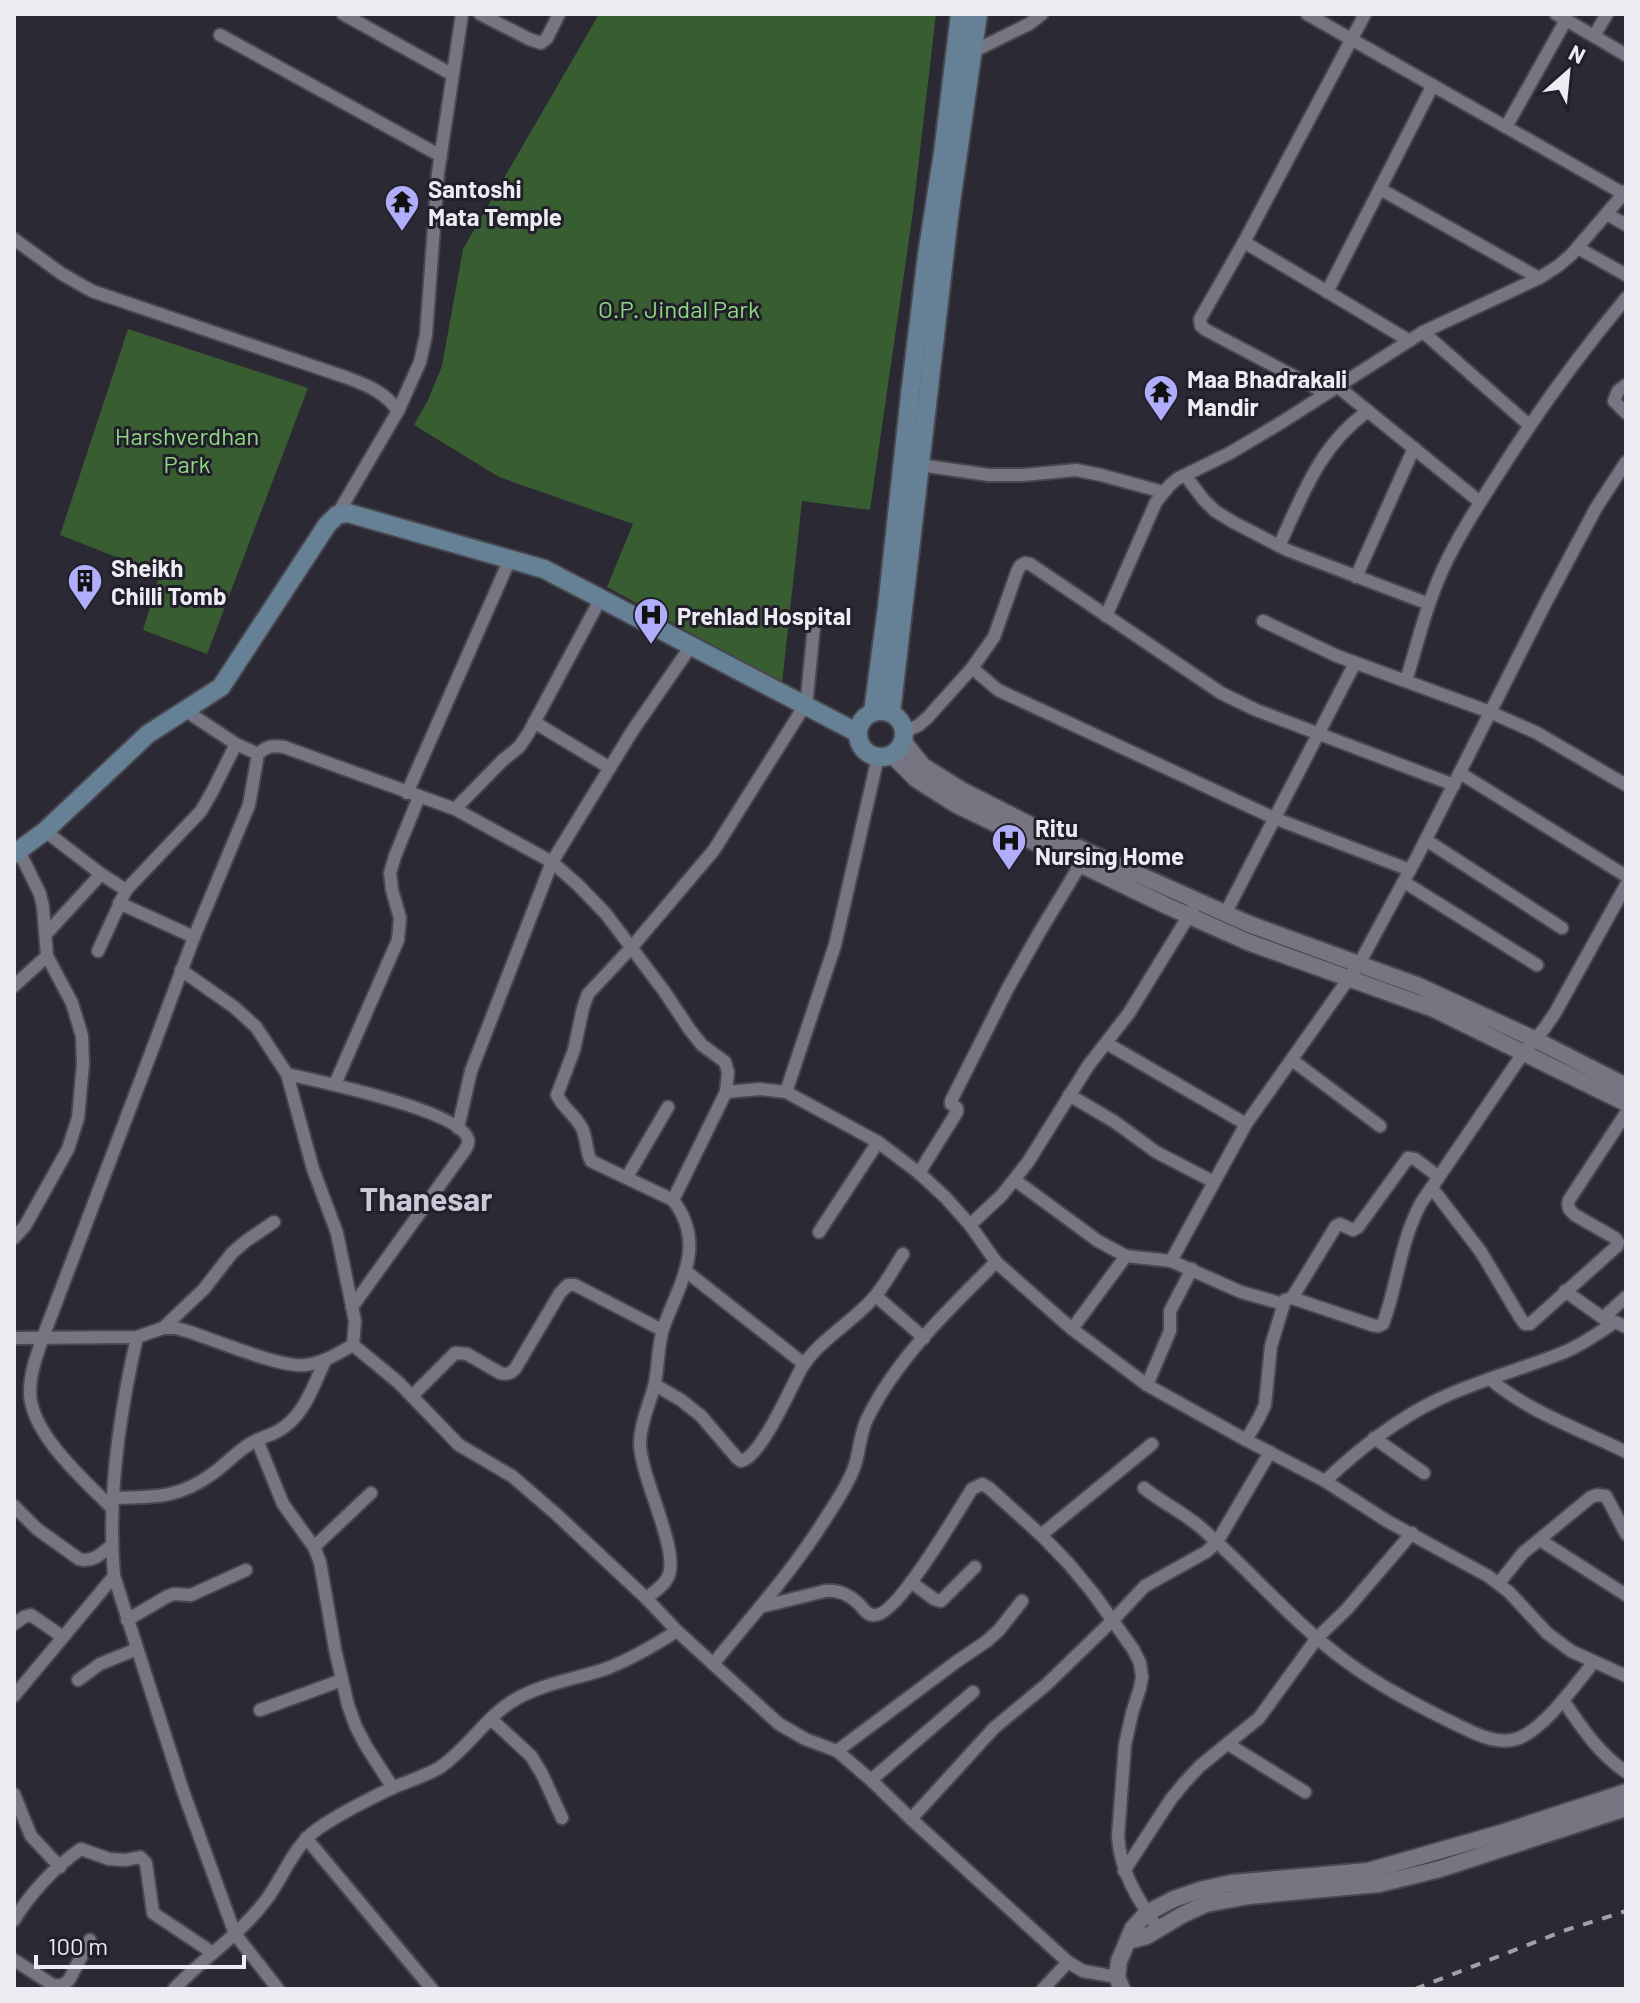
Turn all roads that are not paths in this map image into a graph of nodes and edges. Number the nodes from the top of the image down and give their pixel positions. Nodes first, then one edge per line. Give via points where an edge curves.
1 (343, 14) edge
2 (462, 14) edge
3 (480, 14) edge
4 (559, 14) edge
5 (960, 14) edge
6 (978, 14) edge
7 (1042, 14) edge
8 (1307, 14) edge
9 (1365, 14) edge
10 (1607, 14) edge
11 (1561, 17) edge
12 (220, 35) dead end
13 (1594, 36) junction
14 (1351, 39) junction
15 (973, 52) junction
16 (1626, 55) edge
17 (954, 60) junction
18 (453, 75) junction
19 (1433, 85) junction
20 (1506, 127) junction
21 (441, 156) junction
22 (1380, 189) junction
23 (1625, 192) edge
24 (1607, 214) junction
25 (1626, 225) edge
26 (14, 239) edge
27 (1244, 242) junction
28 (1578, 248) junction
29 (1626, 275) edge
30 (1539, 278) junction
31 (1327, 292) junction
32 (1626, 298) edge
33 (1423, 332) junction
34 (1408, 340) junction
35 (1626, 385) edge
36 (1337, 386) junction
37 (1326, 393) junction
38 (398, 411) junction
39 (1368, 411) junction
40 (1626, 413) edge
41 (1529, 425) junction
42 (1414, 448) junction
43 (1626, 462) edge
44 (920, 465) junction
45 (1185, 475) junction
46 (1163, 492) junction
47 (1480, 502) junction
48 (337, 515) junction
49 (1279, 546) junction
50 (510, 559) junction
51 (1356, 577) junction
52 (601, 598) junction
53 (1429, 604) junction
54 (815, 616) dead end
55 (1106, 616) junction
56 (1263, 621) dead end
57 (691, 646) junction
58 (1355, 663) junction
59 (972, 668) junction
60 (1406, 681) junction
61 (805, 705) junction
62 (186, 711) junction
63 (882, 712) junction
64 (1490, 712) junction
65 (534, 722) junction
66 (858, 733) junction
67 (1318, 734) junction
68 (236, 744) junction
69 (894, 746) junction
70 (258, 754) junction
71 (610, 768) junction
72 (1457, 779) junction
73 (1626, 785) edge
74 (413, 795) junction
75 (455, 809) junction
76 (1274, 818) junction
77 (45, 831) junction
78 (1426, 840) junction
79 (17, 852) edge
80 (1084, 858) junction
81 (552, 862) junction
82 (101, 874) junction
83 (1407, 876) junction
84 (1626, 876) edge
85 (1626, 885) edge
86 (126, 890) junction
87 (1198, 901) junction
88 (119, 903) junction
89 (1225, 914) junction
90 (1189, 916) junction
91 (1562, 928) dead end
92 (46, 934) junction
93 (194, 937) junction
94 (631, 948) junction
95 (98, 951) dead end
96 (47, 956) junction
97 (1359, 964) junction
98 (1537, 965) dead end
99 (181, 970) junction
100 (1349, 979) junction
101 (14, 986) edge
102 (1106, 1043) junction
103 (1529, 1046) junction
104 (1292, 1060) junction
105 (287, 1074) junction
106 (335, 1084) junction
107 (726, 1092) junction
108 (786, 1092) junction
109 (1069, 1095) junction
110 (1625, 1099) edge
111 (668, 1107) dead end
112 (1246, 1124) junction
113 (1380, 1126) dead end
114 (458, 1128) junction
115 (878, 1142) junction
116 (919, 1173) junction
117 (627, 1177) junction
118 (1015, 1180) junction
119 (1214, 1182) junction
120 (1435, 1182) junction
121 (673, 1200) junction
122 (274, 1222) dead end
123 (970, 1225) junction
124 (819, 1232) dead end
125 (14, 1238) edge
126 (903, 1254) dead end
127 (1126, 1256) junction
128 (1171, 1261) junction
129 (996, 1262) junction
130 (1192, 1269) junction
131 (687, 1272) junction
132 (1565, 1291) junction
133 (876, 1296) junction
134 (1626, 1297) edge
135 (1287, 1301) junction
136 (352, 1307) junction
137 (1615, 1322) edge
138 (163, 1328) junction
139 (1072, 1329) junction
140 (662, 1330) junction
141 (43, 1337) junction
142 (137, 1337) junction
143 (14, 1338) edge
144 (924, 1338) junction
145 (353, 1345) junction
146 (325, 1361) junction
147 (804, 1364) junction
148 (1490, 1379) junction
149 (655, 1385) junction
150 (1147, 1385) junction
151 (412, 1396) junction
152 (1374, 1438) junction
153 (257, 1440) junction
154 (1246, 1440) junction
155 (1152, 1444) dead end
156 (1270, 1452) junction
157 (1626, 1452) edge
158 (1424, 1473) dead end
159 (1325, 1481) junction
160 (1144, 1488) dead end
161 (371, 1493) dead end
162 (112, 1503) junction
163 (14, 1506) edge
164 (1412, 1533) junction
165 (1626, 1534) edge
166 (1041, 1535) junction
167 (1540, 1540) junction
168 (1217, 1542) junction
169 (111, 1546) junction
170 (314, 1547) junction
171 (975, 1567) dead end
172 (246, 1570) dead end
173 (114, 1576) junction
174 (911, 1582) junction
175 (1499, 1583) junction
176 (1626, 1595) edge
177 (646, 1598) junction
178 (1022, 1601) dead end
179 (760, 1607) junction
180 (127, 1620) junction
181 (1113, 1620) junction
182 (14, 1624) edge
183 (677, 1631) junction
184 (63, 1637) junction
185 (1317, 1638) junction
186 (137, 1649) junction
187 (1593, 1663) junction
188 (713, 1664) junction
189 (1626, 1676) edge
190 (78, 1680) dead end
191 (342, 1680) junction
192 (973, 1692) dead end
193 (14, 1696) edge
194 (1563, 1700) junction
195 (260, 1710) dead end
196 (491, 1719) junction
197 (1228, 1744) junction
198 (837, 1751) junction
199 (1626, 1772) edge
200 (871, 1780) junction
201 (393, 1788) junction
202 (1305, 1792) dead end
203 (1626, 1792) edge
204 (14, 1794) edge
205 (1626, 1808) edge
206 (562, 1818) dead end
207 (911, 1819) junction
208 (306, 1838) junction
209 (60, 1867) junction
210 (1124, 1871) junction
211 (1147, 1913) junction
212 (14, 1920) edge
213 (1159, 1929) junction
214 (235, 1934) junction
215 (90, 1940) dead end
216 (1128, 1941) junction
217 (213, 1953) junction
218 (14, 1960) edge
219 (1068, 1962) junction
220 (1120, 1983) edge
221 (174, 1989) edge
222 (278, 1989) edge
223 (432, 1989) edge
224 (1043, 1989) edge

1 - 18 street
2 - 18 street
3 - 4 street via 541,43
5 - 17 main road
6 - 15 main road
7 - 15 street
8 - 14 street
9 - 14 street
10 - 13 street
11 - 13 street
11 - 20 street
12 - 21 street
13 - 16 street
14 - 19 street
14 - 27 street
15 - 17 street
15 - 44 main road
17 - 63 main road via 887,607
18 - 21 street
19 - 20 street
19 - 22 street
20 - 23 street
21 - 38 street via 426,335
22 - 30 street
22 - 31 street
23 - 24 street
24 - 25 street
24 - 28 street
26 - 38 street via 92,291 357,381 381,392
27 - 31 street
27 - 37 street via 1200,319 1201,326
28 - 29 street
28 - 30 street
30 - 33 street
31 - 34 street
32 - 41 street
33 - 34 street
33 - 41 street
34 - 36 street
35 - 40 street via 1614,401
36 - 37 street
36 - 39 street
37 - 45 street
38 - 48 street
39 - 42 street
39 - 49 street via 1321,459
41 - 47 street
42 - 47 street
42 - 51 street
43 - 64 street via 1596,508
44 - 46 street via 989,475 1076,470
44 - 63 main road
45 - 46 street
45 - 49 street via 1215,511
46 - 55 street
47 - 53 street
48 - 50 main road via 348,513
48 - 62 main road via 235,669 221,687
49 - 51 street
50 - 52 main road via 544,569
50 - 74 street
51 - 53 street
52 - 57 main road
52 - 65 street
53 - 60 street
54 - 61 street
55 - 59 street via 1025,563 994,637
55 - 67 street via 1221,693
56 - 58 street
57 - 61 main road
57 - 71 street
58 - 60 street
58 - 67 street
59 - 69 street
59 - 76 street via 998,690
60 - 64 street
61 - 66 main road
61 - 94 street via 714,850
62 - 68 street
62 - 77 main road via 148,734
63 - 66 main road via 862,719
63 - 69 main road via 901,722
64 - 72 street
64 - 73 street
65 - 71 street
65 - 75 street via 519,747
66 - 69 main road via 866,752
67 - 72 street
67 - 76 street
68 - 70 street
68 - 86 street via 201,811
69 - 80 street
69 - 108 street
70 - 74 street via 273,745 284,747
70 - 93 street via 249,805
71 - 81 street
72 - 78 street
72 - 84 street
74 - 75 street
74 - 106 street via 390,873 400,918 398,940
75 - 81 street
76 - 83 street
76 - 89 street
77 - 79 main road
77 - 82 street
78 - 83 street
78 - 91 street
79 - 92 street via 40,894
80 - 87 street
80 - 90 street
80 - 116 street via 1008,988 951,1101 957,1112
81 - 94 street via 606,914
81 - 114 street via 471,1071
82 - 86 street
82 - 92 street
83 - 97 street
83 - 98 street
85 - 103 street via 1555,1013
86 - 88 street
87 - 89 street
87 - 90 street
88 - 93 street
88 - 95 street
89 - 97 street
90 - 100 street
90 - 102 street
92 - 96 street
93 - 99 street
94 - 107 street via 702,1045 725,1062
94 - 117 street via 588,994 557,1095 581,1127 589,1158
96 - 101 street
96 - 125 street via 72,1003 82,1036 78,1118 68,1149
97 - 100 street
97 - 103 street via 1419,986
99 - 105 street via 256,1027
99 - 141 street
100 - 103 street
100 - 104 street
102 - 109 street
102 - 112 street
103 - 110 street
103 - 120 street
104 - 112 street
104 - 113 street
105 - 106 street
105 - 136 street via 337,1233
106 - 114 street via 401,1103
107 - 108 street
107 - 121 street
108 - 115 street
109 - 118 street
109 - 119 street via 1156,1152
110 - 132 street via 1568,1206 1615,1238 1617,1246
111 - 117 street
112 - 119 street
114 - 136 street via 468,1137 465,1150
115 - 116 street
115 - 124 street
116 - 123 street
117 - 121 street
118 - 123 street
118 - 127 street
119 - 128 street
120 - 132 street via 1525,1324
120 - 135 street via 1408,1158 1358,1227 1336,1226
120 - 135 street via 1404,1240 1383,1324
121 - 131 street via 687,1224
122 - 138 street via 232,1253
123 - 129 street
126 - 133 street
127 - 128 street
127 - 139 street
128 - 130 street
129 - 139 street
129 - 144 street
130 - 135 street via 1241,1292
130 - 150 street via 1170,1311 1168,1338
131 - 140 street
131 - 147 street
132 - 137 street
133 - 144 street
133 - 147 street
134 - 137 street
135 - 154 street via 1271,1346 1265,1405
136 - 145 street
137 - 148 street via 1586,1342
138 - 142 street
138 - 146 street via 281,1363
139 - 150 street
140 - 149 street
140 - 151 street via 568,1285 511,1373 455,1353
141 - 142 street
141 - 143 street
141 - 162 street via 31,1375 34,1413 66,1462
142 - 162 street
144 - 179 street via 892,1375 866,1420 855,1465 828,1515
145 - 146 street
145 - 151 street
146 - 153 street via 289,1424
147 - 149 street via 766,1435 741,1461 691,1407
148 - 152 street via 1433,1401
148 - 157 street via 1529,1407
149 - 177 street via 641,1427 640,1456 670,1563 667,1579
150 - 154 street
151 - 177 street via 459,1445 512,1476
152 - 158 street
152 - 159 street
153 - 162 street via 177,1494
153 - 170 street via 283,1504
154 - 156 street
155 - 166 street
156 - 159 street
156 - 168 street
159 - 164 street
160 - 168 street
161 - 170 street
162 - 169 street
163 - 169 street via 79,1559 94,1559
164 - 175 street
164 - 185 street
165 - 167 street via 1606,1496 1597,1495
166 - 174 street via 989,1488 977,1485
166 - 181 street
167 - 175 street
167 - 176 street
168 - 181 street via 1145,1586
168 - 185 street
169 - 173 street
170 - 191 street
171 - 174 street via 941,1601
172 - 180 street via 191,1595 168,1596
173 - 180 street
173 - 184 street
174 - 179 street via 877,1615 836,1590
175 - 187 street via 1547,1633
177 - 183 street
178 - 198 street via 987,1641
179 - 188 street
180 - 186 street
181 - 207 street via 994,1728
181 - 210 street via 1133,1649 1142,1677 1125,1745 1118,1836
182 - 184 street via 31,1615
183 - 188 street
183 - 196 street via 630,1659 531,1691
184 - 193 street
185 - 194 street via 1382,1686 1476,1734 1502,1741 1534,1729
185 - 197 street via 1259,1718
186 - 190 street
186 - 214 street
187 - 189 street
187 - 194 street
188 - 198 street via 779,1724
191 - 195 street
191 - 201 street via 356,1727
192 - 200 street
194 - 199 street via 1588,1737
196 - 201 street via 438,1768
196 - 206 street via 531,1756
197 - 202 street
197 - 210 street via 1171,1799
198 - 200 street
200 - 207 street
201 - 208 street
203 - 211 street via 1368,1871 1231,1883
204 - 209 street via 31,1836
205 - 213 street via 1379,1884 1206,1904
207 - 219 street
208 - 214 street via 266,1900
208 - 223 street
209 - 212 street
209 - 217 street via 81,1849 109,1859 140,1857 146,1863 153,1913
210 - 211 street
211 - 213 street
211 - 216 street
213 - 216 street
214 - 217 street
214 - 222 street
215 - 218 street via 69,1980 60,1986
216 - 220 street via 1119,1961
217 - 221 street
219 - 220 street
219 - 224 street

